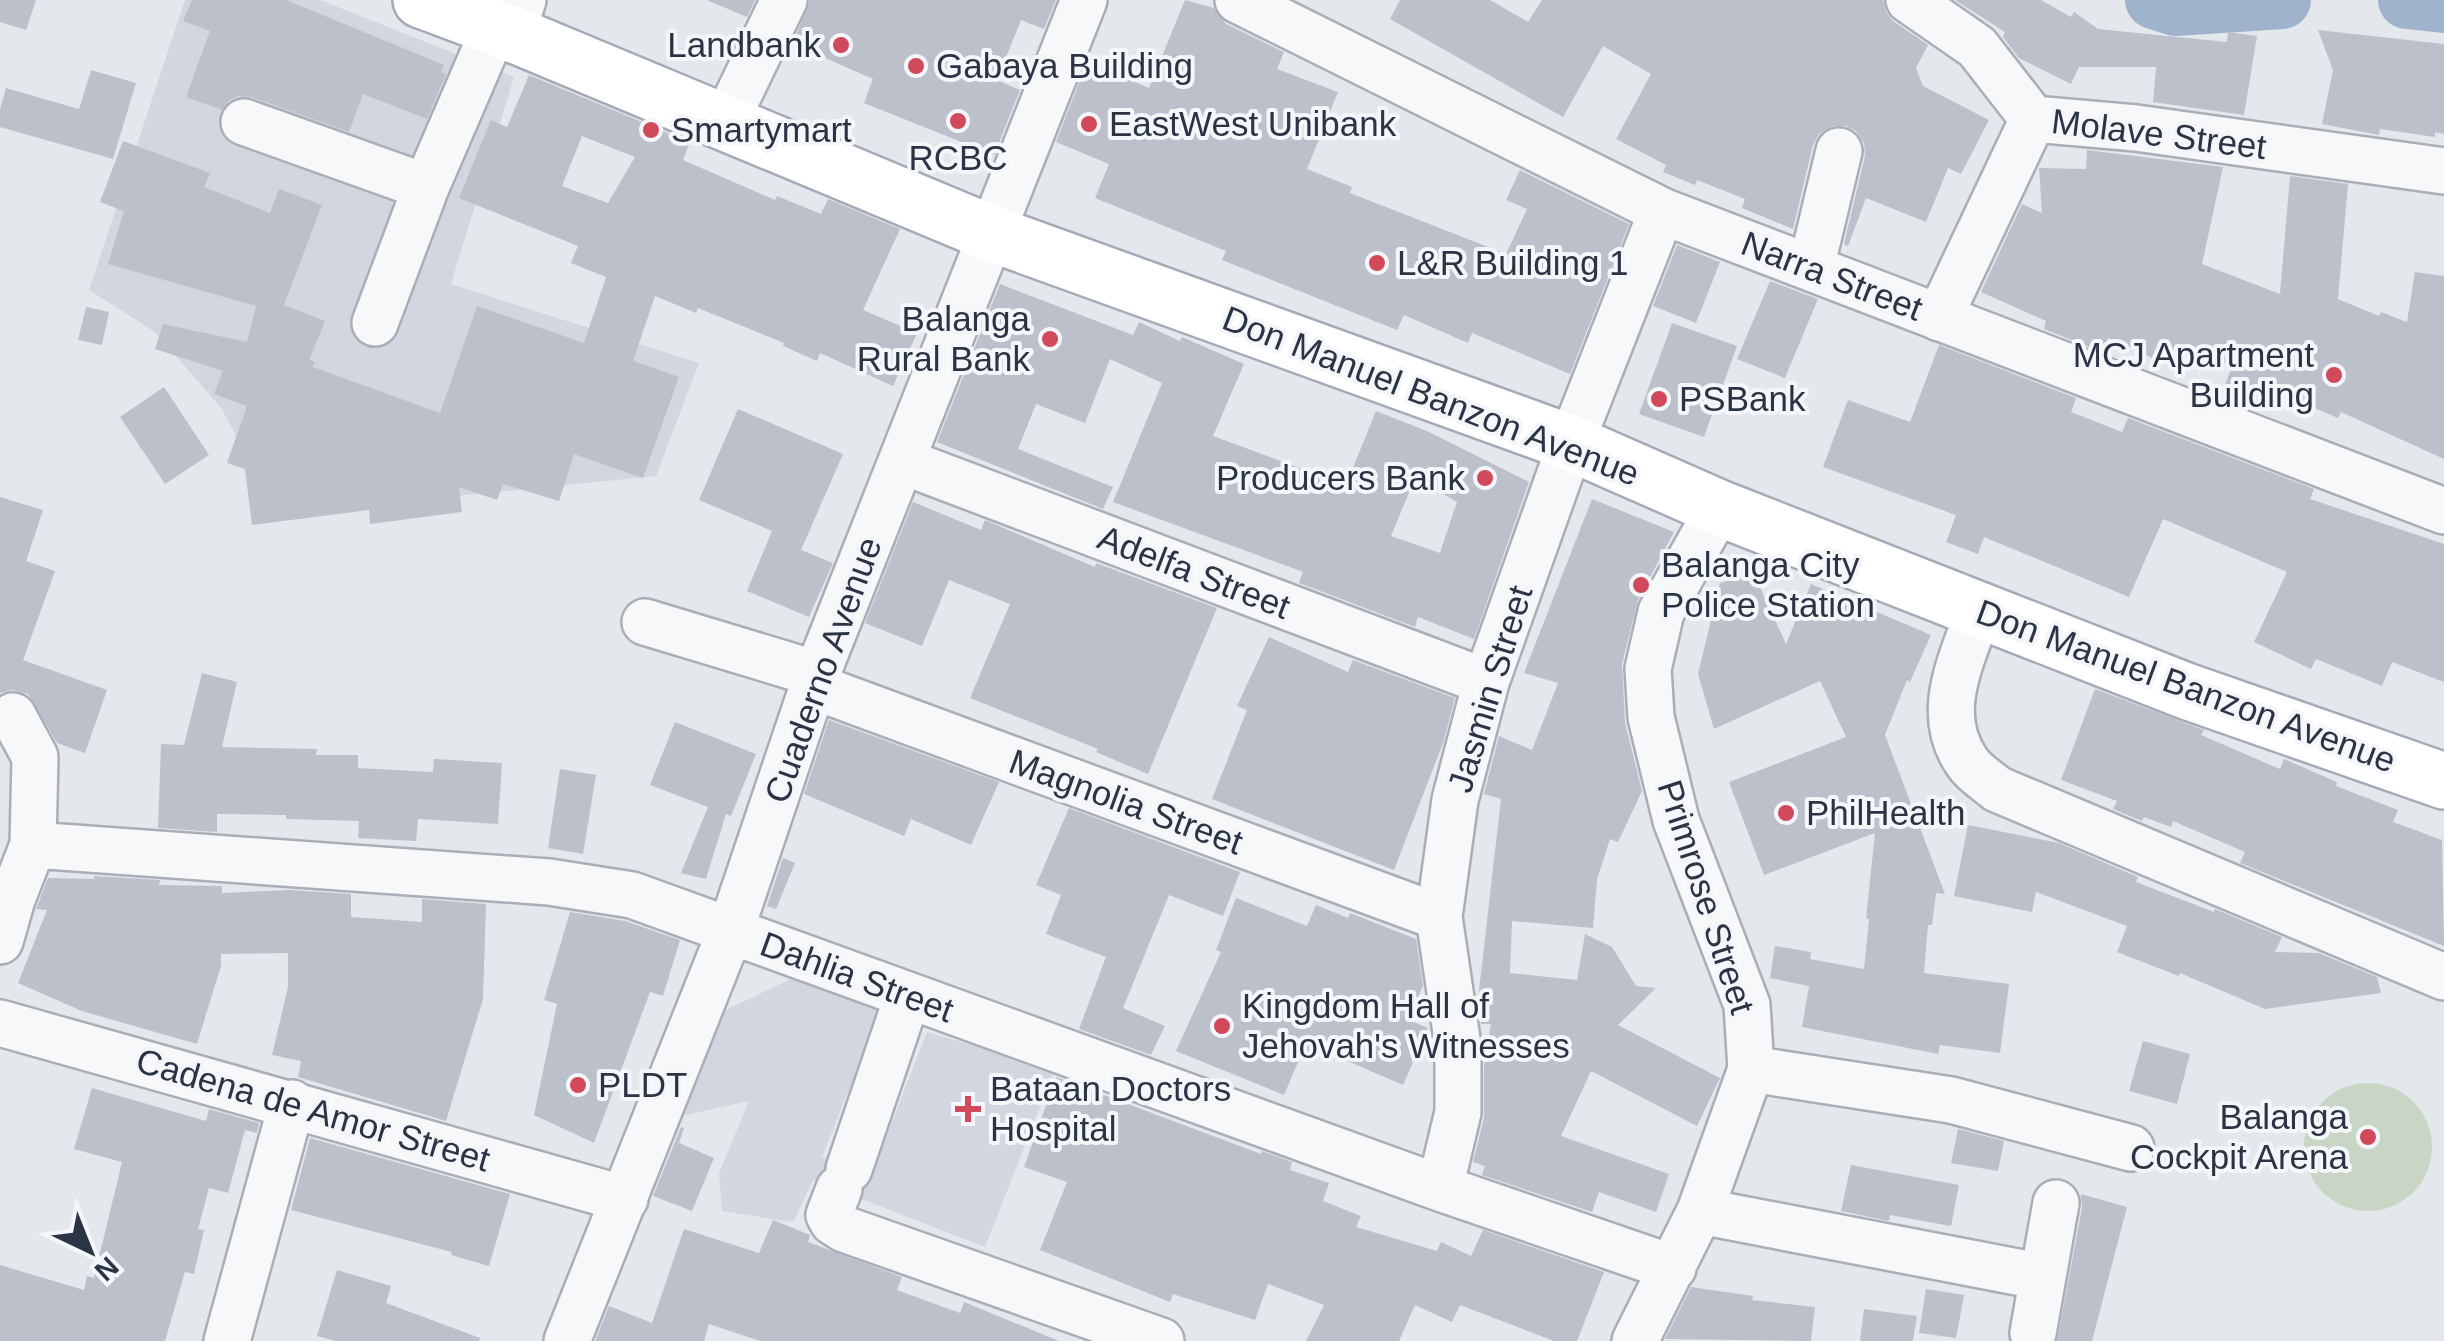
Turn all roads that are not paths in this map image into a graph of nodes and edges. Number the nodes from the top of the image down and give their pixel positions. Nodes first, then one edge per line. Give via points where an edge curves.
1 (421, 0) edge
2 (784, 0) edge
3 (1084, 0) edge
4 (1238, 0) edge
5 (1909, 0) edge
6 (510, 20) edge
7 (2033, 119) junction
8 (244, 122) dead end
9 (726, 123) junction
10 (1839, 151) dead end
11 (2444, 171) edge
12 (426, 187) junction
13 (1662, 211) junction
14 (990, 233) junction
15 (1810, 268) junction
16 (1939, 318) junction
17 (375, 323) dead end
18 (1571, 443) junction
19 (902, 461) junction
20 (1719, 508) junction
21 (2444, 512) edge
22 (1978, 610) junction
23 (645, 622) dead end
24 (815, 680) junction
25 (1486, 682) junction
26 (14, 716) dead end
27 (2444, 782) edge
28 (28, 856) junction
29 (1439, 918) junction
30 (730, 932) junction
31 (0, 941) edge
32 (2444, 977) edge
33 (908, 995) junction
34 (0, 1022) edge
35 (1751, 1069) junction
36 (292, 1103) junction
37 (2131, 1148) dead end
38 (1440, 1188) junction
39 (625, 1199) junction
40 (2056, 1204) dead end
41 (1700, 1211) junction
42 (1672, 1268) junction
43 (2043, 1277) junction
44 (2034, 1332) dead end
45 (227, 1341) edge
46 (567, 1341) edge
47 (1160, 1341) edge
48 (1635, 1341) edge

1 - 6 main road, Don Manuel Banzon Avenue
2 - 9 street
3 - 14 street, Cuaderno Avenue
4 - 13 street, Narra Street
5 - 7 street via 1977,46
6 - 9 main road, Don Manuel Banzon Avenue
6 - 12 street
7 - 11 street, Molave Street
7 - 16 street, Molave Street
8 - 12 street
9 - 14 main road, Don Manuel Banzon Avenue
10 - 15 street
12 - 17 street
13 - 15 street, Narra Street
13 - 18 street, Jasmin Street
14 - 18 main road, Don Manuel Banzon Avenue
14 - 19 street, Cuaderno Avenue
15 - 16 street, Narra Street
16 - 21 street, Narra Street
18 - 20 main road, Don Manuel Banzon Avenue
18 - 25 street, Jasmin Street
19 - 24 street, Cuaderno Avenue
19 - 25 street, Adelfa Street
20 - 22 main road, Don Manuel Banzon Avenue
20 - 35 street, Primrose Street via 1661,612 1648,669 1651,717 1676,820 1747,1005
22 - 27 main road, Don Manuel Banzon Avenue
22 - 32 street via 1950,696 1952,730 1968,764 1997,789
23 - 24 street, Magnolia Street
24 - 29 street, Magnolia Street
24 - 30 street, Cuaderno Avenue
25 - 29 street, Jasmin Street via 1454,800
26 - 28 street via 35,757
28 - 30 street, Dahlia Street via 550,882 632,895
28 - 31 street
29 - 38 street, Jasmin Street via 1458,1046 1458,1112
30 - 33 street, Dahlia Street
30 - 39 street, Cuaderno Avenue
33 - 38 street, Dahlia Street
33 - 47 street via 830,1215 833,1222
34 - 36 street, Cadena de Amor Street
35 - 37 street via 1951,1100
35 - 41 street, Primrose Street
36 - 39 street, Cadena de Amor Street
36 - 45 street
38 - 42 street, Dahlia Street
39 - 46 street, Cuaderno Avenue
40 - 43 street
41 - 42 street, Primrose Street
41 - 43 street
42 - 48 street, Primrose Street
43 - 44 street

